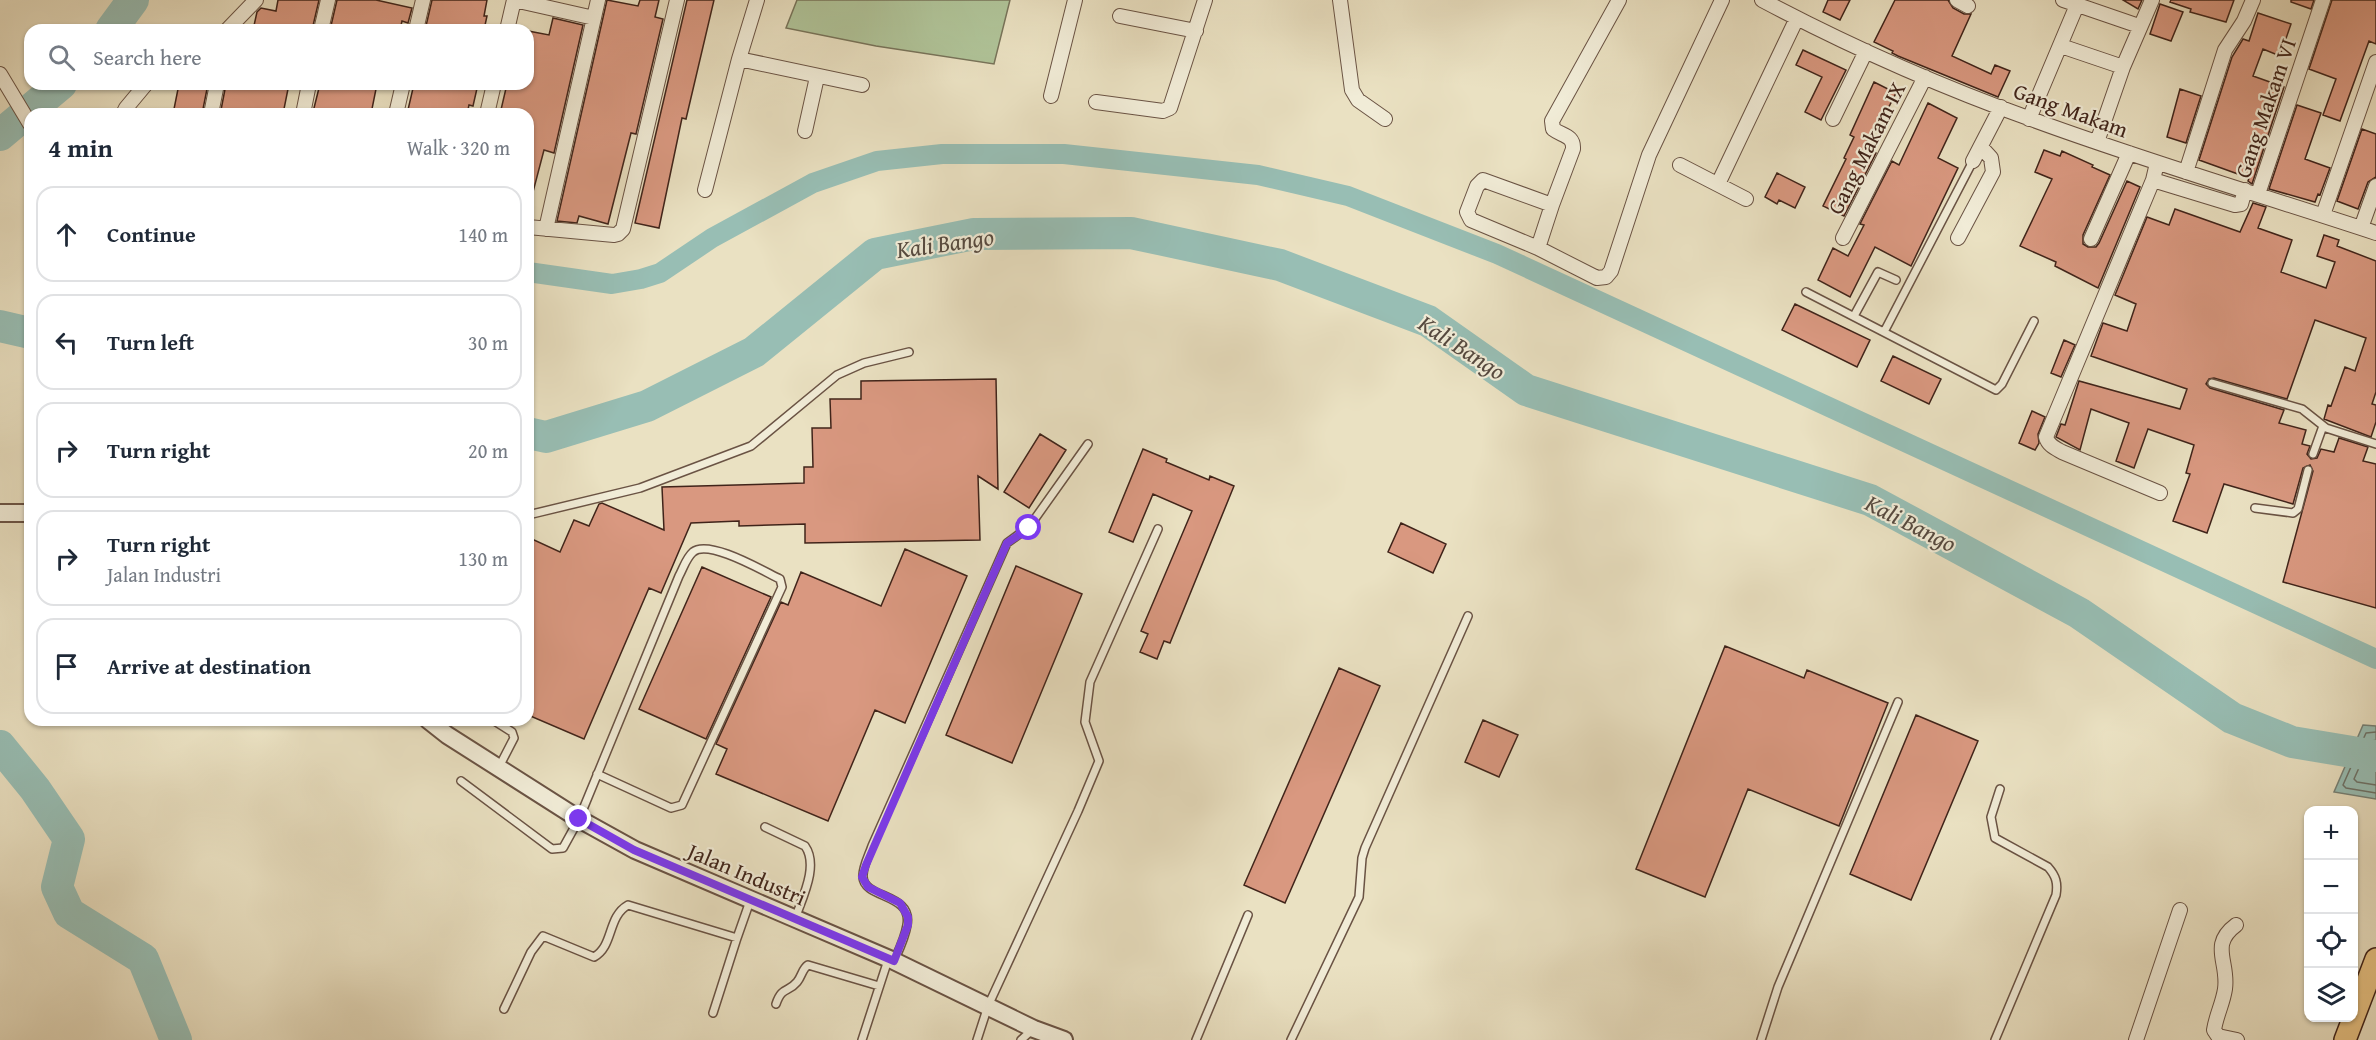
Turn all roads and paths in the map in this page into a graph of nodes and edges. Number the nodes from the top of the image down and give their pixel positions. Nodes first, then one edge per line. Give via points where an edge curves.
1 (256, 0) edge
2 (328, 0) edge
3 (423, 0) edge
4 (514, 0) edge
5 (598, 0) edge
6 (677, 0) edge
7 (758, 0) edge
8 (1075, 0) edge
9 (1205, 0) edge
10 (1340, 0) edge
11 (1619, 0) edge
12 (1722, 0) edge
13 (1762, 0) edge
14 (2063, 0) edge
15 (2152, 0) edge
16 (2253, 0) edge
17 (2323, 0) edge
18 (2077, 5) junction
19 (1120, 16) dead end
20 (594, 18) junction
21 (1797, 18) junction
22 (233, 24) edge
23 (322, 24) edge
24 (417, 24) edge
25 (508, 24) edge
26 (2139, 26) junction
27 (1196, 31) junction
28 (2061, 46) junction
29 (1866, 51) junction
30 (739, 59) junction
31 (2376, 62) edge
32 (2123, 67) junction
33 (0, 74) edge
34 (817, 77) junction
35 (1926, 77) junction
36 (862, 85) dead end
37 (141, 90) edge
38 (216, 90) edge
39 (308, 90) edge
40 (402, 90) edge
41 (493, 90) edge
42 (1051, 96) dead end
43 (1096, 102) dead end
44 (2001, 107) junction
45 (126, 108) edge
46 (212, 108) edge
47 (304, 108) edge
48 (397, 108) edge
49 (488, 108) edge
50 (24, 114) edge
51 (1833, 118) dead end
52 (2029, 118) junction
53 (1385, 119) dead end
54 (805, 131) dead end
55 (2097, 142) junction
56 (1981, 147) junction
57 (2129, 153) junction
58 (1973, 161) joint
59 (2157, 163) junction
60 (1680, 165) dead end
61 (2186, 172) junction
62 (2152, 180) junction
63 (1718, 184) junction
64 (2376, 186) edge
65 (705, 190) dead end
66 (2252, 192) junction
67 (1746, 199) dead end
68 (1552, 205) junction
69 (2323, 215) junction
70 (534, 228) edge
71 (2361, 228) junction
72 (546, 229) junction
73 (2376, 232) edge
74 (1958, 237) dead end
75 (1843, 238) dead end
76 (2091, 239) dead end
77 (1538, 248) junction
78 (1896, 280) dead end
79 (1806, 292) dead end
80 (1854, 316) junction
81 (2034, 321) dead end
82 (1884, 332) junction
83 (909, 352) dead end
84 (2212, 383) dead end
85 (2323, 426) junction
86 (1088, 444) dead end
87 (2376, 444) edge
88 (2313, 454) dead end
89 (2308, 470) dead end
90 (2160, 493) dead end
91 (2255, 508) dead end
92 (0, 513) edge
93 (24, 513) edge
94 (534, 514) edge
95 (1158, 529) dead end
96 (1468, 616) dead end
97 (1898, 702) dead end
98 (436, 726) edge
99 (503, 726) edge
100 (499, 767) junction
101 (597, 774) junction
102 (461, 781) dead end
103 (2000, 789) dead end
104 (579, 819) junction
105 (765, 827) dead end
106 (750, 901) junction
107 (2180, 910) dead end
108 (1248, 915) dead end
109 (795, 919) junction
110 (2236, 925) dead end
111 (737, 938) junction
112 (2376, 959) edge
113 (891, 960) junction
114 (879, 986) junction
115 (776, 1004) dead end
116 (988, 1006) junction
117 (504, 1010) dead end
118 (713, 1013) dead end
119 (1034, 1029) junction
120 (2217, 1038) edge
121 (862, 1040) edge
122 (977, 1040) edge
123 (1021, 1040) edge
124 (1064, 1040) edge
125 (1196, 1040) edge
126 (1291, 1040) edge
127 (1761, 1040) edge
128 (1995, 1040) edge
129 (2136, 1040) edge
130 (2237, 1040) edge
131 (2345, 1040) edge

1 - 22 street
2 - 23 street
3 - 24 street
4 - 20 street
4 - 25 street
5 - 20 street
6 - 72 street via 623,229 614,235
7 - 30 street
8 - 42 street
9 - 27 street
10 - 53 street via 1352,90 1358,100
11 - 68 street via 1552,121 1553,129 1573,142
12 - 77 street via 1649,155 1609,275 1597,278
13 - 21 street, Gang Makam
14 - 18 street
15 - 26 street
16 - 61 street via 2225,50
17 - 66 street, Gang Makam VI
18 - 26 street
18 - 28 street
19 - 27 street
20 - 72 street
21 - 29 street, Gang Makam
21 - 63 street
26 - 32 street
27 - 43 street via 1170,108 1163,111
28 - 32 street
28 - 52 street
29 - 35 street, Gang Makam
29 - 51 street
30 - 34 street
30 - 65 street
31 - 69 street
32 - 55 street
33 - 50 street
34 - 36 street
34 - 54 street
35 - 44 street, Gang Makam
35 - 75 street, Gang Makam IX
37 - 45 street
38 - 46 street
39 - 47 street
40 - 48 street
41 - 49 street
44 - 52 street, Gang Makam
44 - 56 street
52 - 55 street, Gang Makam
55 - 57 street, Gang Makam
56 - 58 street
56 - 74 street via 1991,158 1993,172
57 - 59 street, Gang Makam
57 - 76 street
58 - 82 lane
59 - 61 street, Gang Makam
59 - 62 street
60 - 63 street
61 - 66 street, Gang Makam
62 - 66 street via 2238,205
62 - 90 street via 2046,437 2062,452
63 - 67 street
64 - 71 street
66 - 69 street, Gang Makam
68 - 77 street
68 - 77 street via 1483,180 1467,212 1471,220
69 - 71 street, Gang Makam
70 - 72 street
71 - 73 street, Gang Makam
78 - 80 lane via 1878,272
79 - 80 lane
80 - 82 lane
81 - 82 lane via 1996,390
83 - 94 lane via 864,363 837,375 751,446 640,488
84 - 85 lane via 2302,410
85 - 87 lane
85 - 88 lane
86 - 113 lane via 1029,528 1007,543 872,846 862,877 864,882 900,903 908,917
89 - 91 lane via 2298,509 2293,513
92 - 93 street
95 - 116 lane via 1090,682 1085,722 1099,761
96 - 126 lane via 1362,858 1359,897
97 - 127 lane via 1778,987
98 - 100 street, Jalan Industri
99 - 100 lane via 514,738
100 - 104 street, Jalan Industri
101 - 101 lane via 692,553 716,550 780,579 782,587 682,806 671,808
101 - 104 lane
102 - 104 lane via 552,849 563,848
103 - 128 lane via 1991,817 1995,837 2048,867 2058,885
104 - 106 street, Jalan Industri via 634,850
105 - 109 lane via 808,851 811,866
106 - 109 street, Jalan Industri
106 - 111 lane
107 - 129 street
108 - 125 lane
109 - 113 street, Jalan Industri
110 - 120 street via 2222,940 2225,986 2214,1030
111 - 117 lane via 628,905 620,910 602,953 594,957 543,936 539,939
111 - 118 lane
112 - 131 main road
113 - 114 lane
113 - 116 street, Jalan Industri
114 - 115 lane via 808,964 798,982 779,994
114 - 121 lane
116 - 119 street, Jalan Industri
116 - 122 lane
119 - 123 lane
119 - 124 street, Jalan Industri
120 - 130 street

